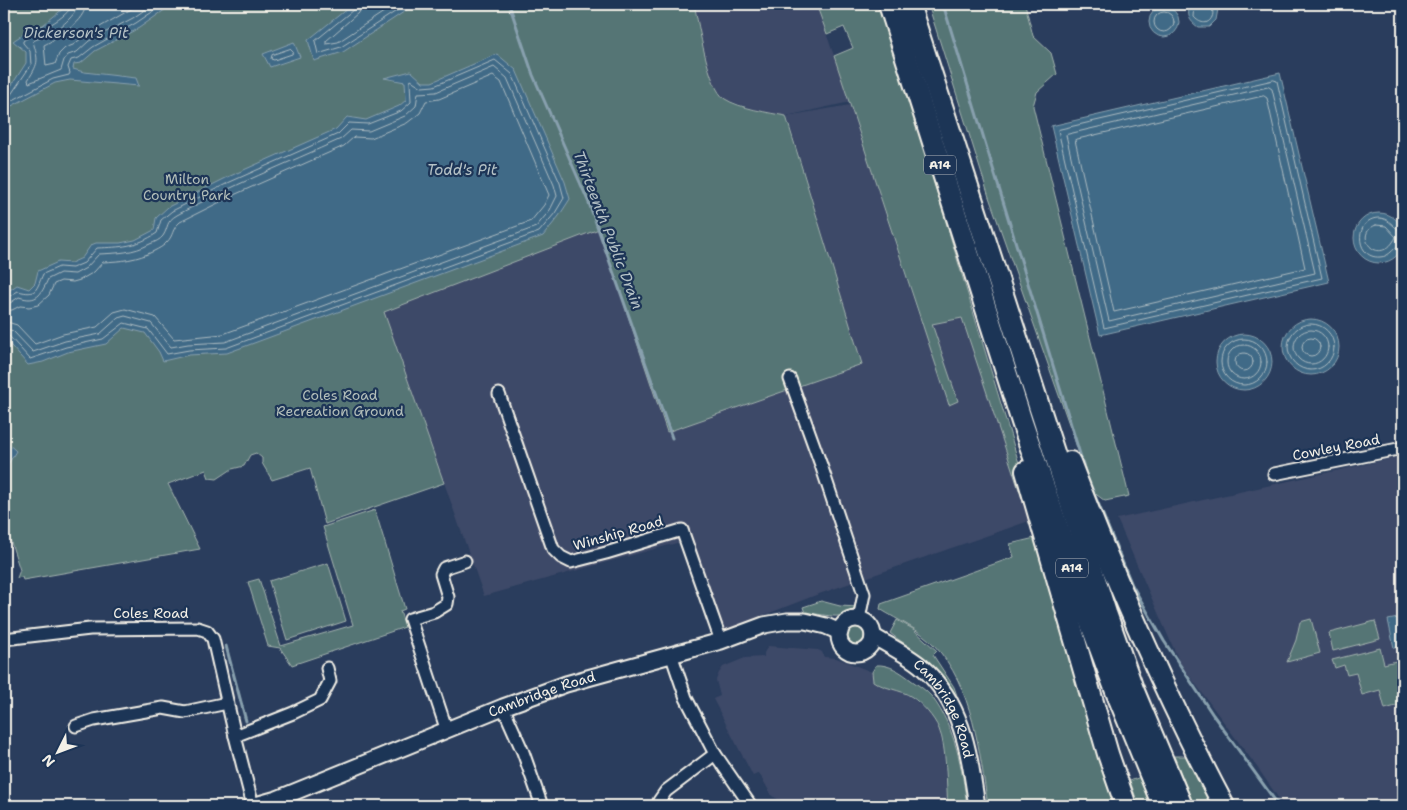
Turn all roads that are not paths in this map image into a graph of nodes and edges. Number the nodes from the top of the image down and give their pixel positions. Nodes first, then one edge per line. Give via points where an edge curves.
1 (889, 4) edge
2 (909, 4) edge
3 (993, 326) junction
4 (1029, 377) junction
5 (790, 379) dead end
6 (499, 394) dead end
7 (1403, 448) edge
8 (1274, 474) dead end
9 (465, 561) dead end
10 (860, 619) junction
11 (840, 632) junction
12 (873, 636) junction
13 (4, 639) edge
14 (721, 641) junction
15 (671, 654) junction
16 (327, 668) dead end
17 (227, 703) junction
18 (503, 707) junction
19 (76, 726) dead end
20 (448, 731) junction
21 (235, 736) junction
22 (715, 754) junction
23 (252, 806) edge
24 (542, 806) edge
25 (659, 806) edge
26 (751, 806) edge
27 (977, 806) edge
28 (1126, 806) edge
29 (1163, 806) edge
30 (1182, 806) edge
31 (1224, 806) edge

1 - 3 highway, A14
2 - 4 highway, A14
3 - 28 highway, A14 via 994,358 1108,754
3 - 29 highway, A14 via 1089,619
4 - 30 highway, A14 via 1133,689
4 - 31 highway, A14 via 1051,411 1133,619
5 - 10 street via 864,594
6 - 14 street, Winship Road via 553,549 571,562 682,530
7 - 8 street, Cowley Road
9 - 20 street via 444,568 441,574 448,596 447,604 434,612 410,619
10 - 11 street via 847,622
10 - 12 street via 870,625
11 - 12 street via 842,644 852,652 866,649
11 - 14 street, Cambridge Road via 805,621 786,621
12 - 27 street, Cambridge Road via 921,666 953,706 964,733
13 - 17 street, Coles Road via 90,629 198,628 207,631 213,639
14 - 15 street, Cambridge Road
15 - 18 street, Cambridge Road via 566,684
15 - 22 street via 686,698
16 - 21 street via 330,681 320,700
17 - 19 street via 185,712 164,708
17 - 21 street, Coles Road
18 - 20 street, Cambridge Road
18 - 24 street
20 - 23 street, Cambridge Road
21 - 23 street, Coles Road
22 - 25 street via 666,791 658,801
22 - 26 street

